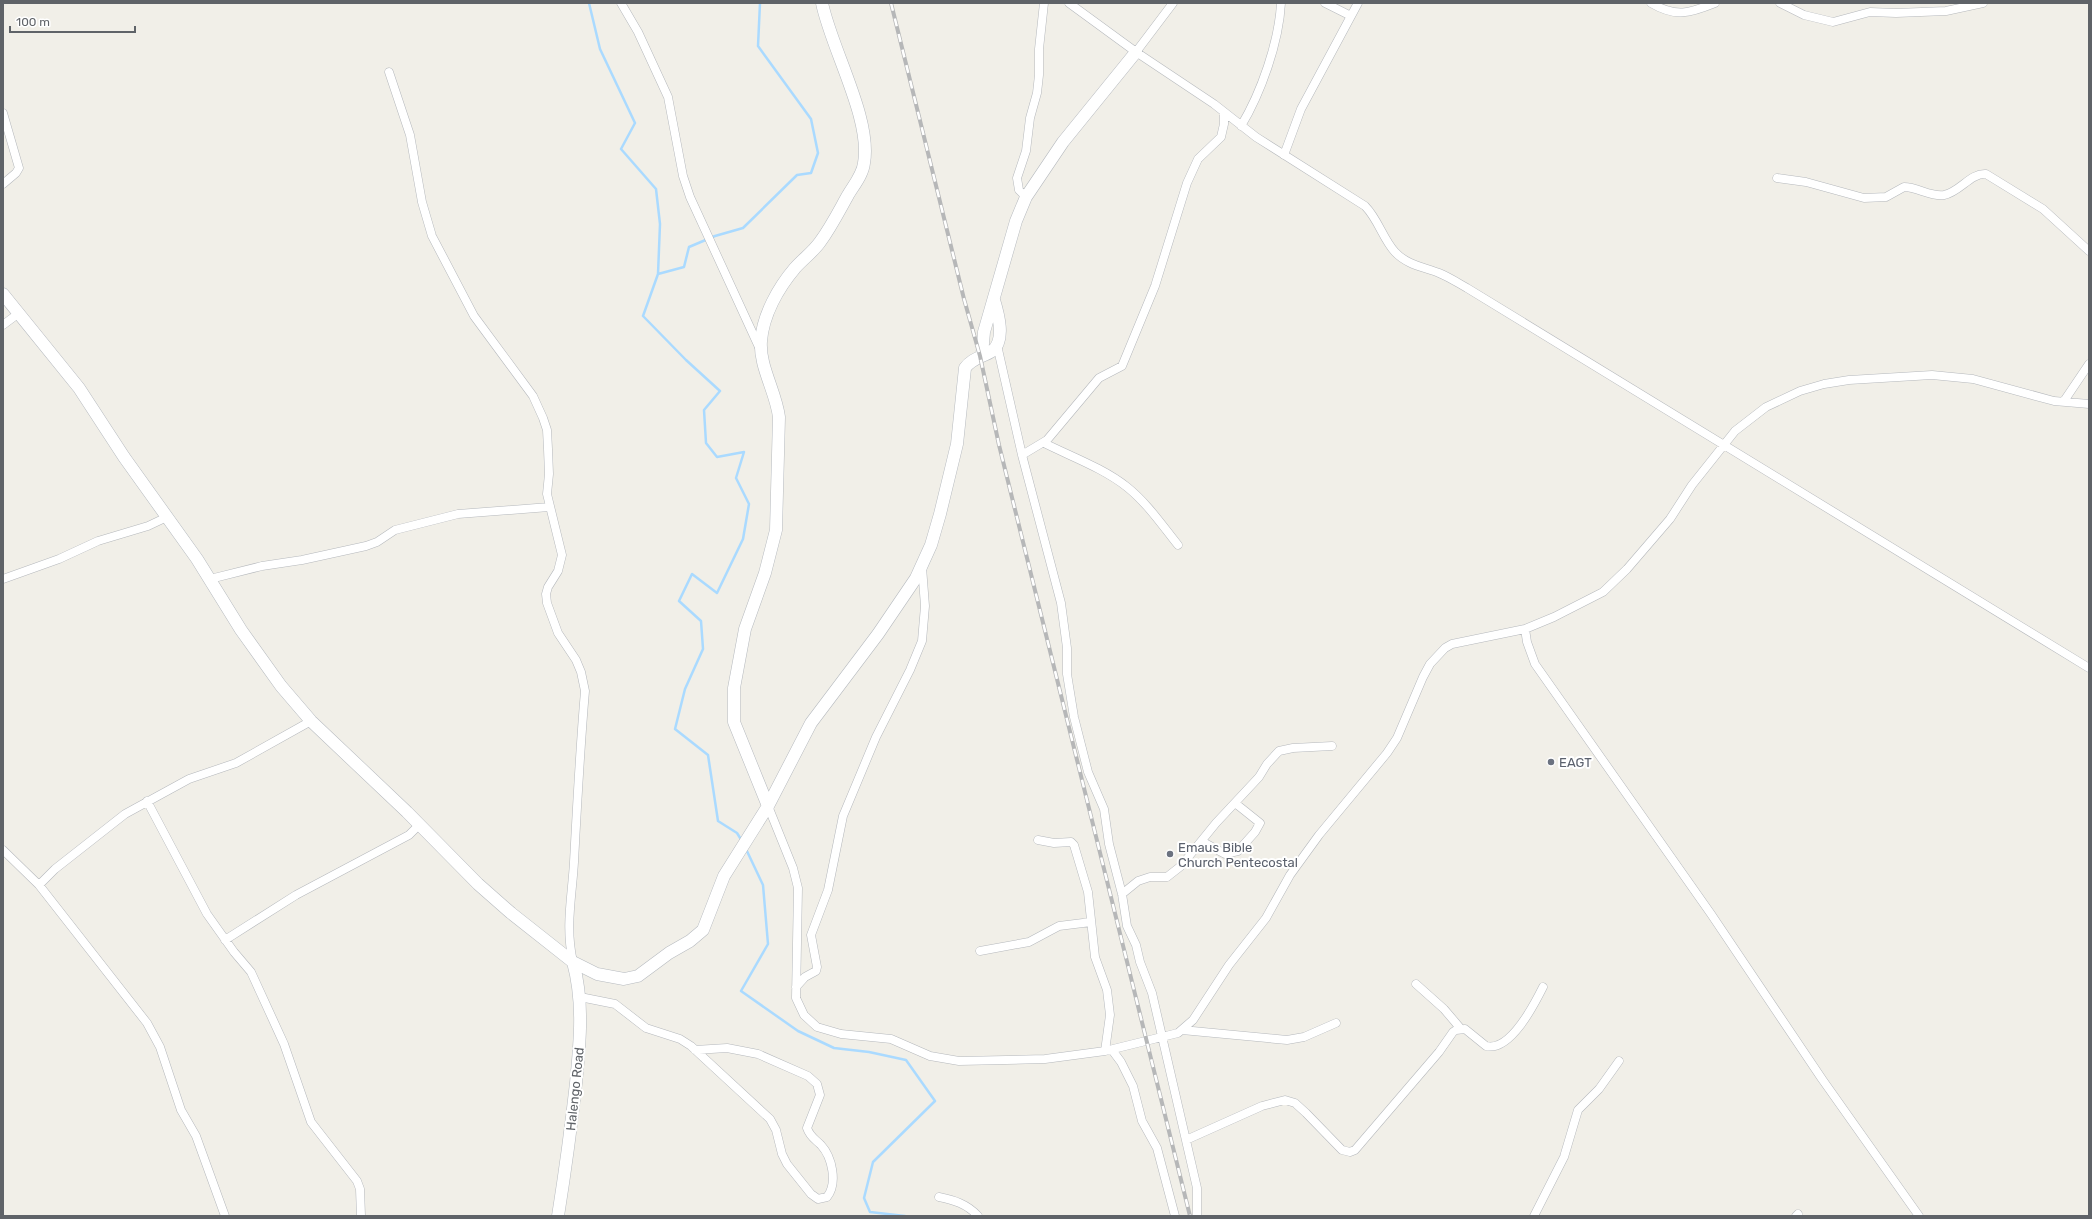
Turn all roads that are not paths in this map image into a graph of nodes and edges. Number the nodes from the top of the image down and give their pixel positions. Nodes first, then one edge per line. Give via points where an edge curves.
1 (621, 3) edge
2 (822, 3) edge
3 (1044, 3) edge
4 (1069, 3) edge
5 (1173, 3) edge
6 (1281, 3) edge
7 (1325, 3) edge
8 (1358, 3) edge
9 (1651, 3) edge
10 (1715, 3) edge
11 (1780, 3) edge
12 (1982, 3) edge
13 (1351, 16) junction
14 (1136, 52) junction
15 (389, 72) dead end
16 (3, 113) edge
17 (1224, 113) junction
18 (1241, 126) junction
19 (1284, 155) junction
20 (1777, 178) dead end
21 (3, 184) edge
22 (1026, 197) junction
23 (2089, 250) edge
24 (3, 294) edge
25 (994, 300) junction
26 (20, 313) junction
27 (3, 325) edge
28 (997, 345) junction
29 (761, 352) junction
30 (982, 355) junction
31 (2089, 364) edge
32 (2064, 401) junction
33 (2089, 404) edge
34 (1044, 443) junction
35 (1724, 446) junction
36 (1022, 455) junction
37 (549, 507) junction
38 (167, 517) junction
39 (1178, 544) dead end
40 (922, 567) junction
41 (210, 579) junction
42 (3, 580) edge
43 (1525, 629) junction
44 (2089, 668) edge
45 (311, 721) junction
46 (1332, 746) dead end
47 (147, 801) junction
48 (1235, 803) junction
49 (766, 811) junction
50 (419, 825) junction
51 (1038, 840) dead end
52 (1203, 842) junction
53 (3, 850) edge
54 (39, 885) junction
55 (1122, 894) junction
56 (1091, 922) junction
57 (225, 940) junction
58 (980, 951) dead end
59 (573, 962) junction
60 (1416, 984) dead end
61 (796, 987) junction
62 (1543, 987) dead end
63 (580, 997) junction
64 (1336, 1023) dead end
65 (1461, 1029) junction
66 (1182, 1030) junction
67 (1162, 1038) junction
68 (695, 1050) junction
69 (1108, 1051) junction
70 (1619, 1061) dead end
71 (1186, 1140) junction
72 (939, 1197) dead end
73 (225, 1216) edge
74 (361, 1216) edge
75 (558, 1216) edge
76 (978, 1216) edge
77 (1175, 1216) edge
78 (1197, 1216) edge
79 (1534, 1216) edge
80 (1918, 1216) edge

1 - 29 street via 638,32 668,97 683,176 690,197
2 - 29 street via 827,26 847,78 861,125 864,164 820,242 788,278 771,306 762,332
3 - 22 street via 1037,94 1030,118 1026,150 1017,178 1018,186
4 - 14 street
5 - 14 street
6 - 18 street via 1278,27 1262,83 1255,104
7 - 13 street
8 - 13 street
9 - 10 street via 1674,13 1696,11
11 - 12 street via 1804,15 1834,22 1870,12 1946,11
13 - 19 street via 1301,109
14 - 17 street
14 - 22 street via 1062,142
15 - 37 street via 410,136 422,202 432,236 470,310 533,396 543,418 548,449
16 - 21 street via 19,168
17 - 18 street
17 - 34 street via 1221,137 1198,159 1189,178 1155,286 1122,366 1099,378
18 - 19 street
19 - 35 street via 1365,206 1376,218 1394,251 1401,258 1467,288
20 - 23 street via 1798,180 1855,197 1873,199 1886,197 1904,187 1932,195 1948,194 1977,175 1986,174 2043,209
22 - 25 street via 1016,221
24 - 26 street
25 - 28 street via 999,323
25 - 30 street via 984,332
26 - 27 street
26 - 38 street via 79,388
28 - 30 street via 992,351
28 - 36 street
29 - 49 street via 779,417 777,519 771,554 745,629 734,688 734,722
30 - 40 street via 970,362 964,371 957,444 936,530
31 - 32 street
32 - 33 street
32 - 35 street via 2046,400 1957,377 1921,375 1849,380 1815,386 1766,407 1735,431
34 - 36 street
34 - 39 street via 1098,469 1128,488
35 - 43 street via 1670,518 1611,585 1582,604
35 - 44 street
36 - 55 street via 1061,603 1067,648 1067,674 1074,717 1088,772 1104,809 1109,844
37 - 41 street via 458,514 395,530 366,546
37 - 59 street via 562,555 560,567 548,587 547,603 558,633 576,660 585,691 568,920
38 - 41 street
38 - 42 street via 148,526 98,541 58,560
40 - 49 street via 878,634 811,723
40 - 61 street via 925,606 922,641 852,793 840,831 828,890 811,935 816,971 805,977
41 - 45 street via 281,686
43 - 66 street via 1463,641 1445,648 1437,656 1423,677 1397,738 1319,835 1290,875 1266,918 1229,964 1193,1020
43 - 80 street via 1534,664 1711,914
45 - 47 street via 236,763 189,779
45 - 50 street
46 - 48 street via 1279,751
47 - 54 street via 125,814 55,869
47 - 57 street via 207,914
48 - 52 street via 1216,823
48 - 52 street via 1260,823 1248,841 1238,852 1225,854
49 - 59 street via 724,876 703,930 690,941 631,979 597,974
49 - 61 street via 793,868 798,888
50 - 57 street via 404,838 296,895
50 - 59 street via 478,884
51 - 56 street via 1072,844 1088,892
52 - 55 street via 1174,872 1167,876 1138,881
53 - 54 street
54 - 73 street via 147,1023 160,1047 181,1110 196,1136
55 - 67 street via 1126,922 1152,993
56 - 58 street via 1059,926 1029,942
56 - 69 street via 1095,957 1104,978 1110,1018
57 - 74 street via 251,972 260,990 284,1044 311,1122 357,1181 360,1189
59 - 63 street, Halengo Road
60 - 65 street via 1444,1009
61 - 69 street via 796,998 804,1015 817,1027 841,1034 890,1040 939,1059 970,1062 1032,1060
62 - 65 street via 1526,1016 1509,1038 1499,1046 1486,1046 1465,1029
63 - 68 street via 615,1004 646,1028 680,1039
63 - 75 street, Halengo Road via 580,1036 573,1114
64 - 66 street via 1296,1039
65 - 71 street via 1453,1032 1361,1144 1350,1152 1342,1150 1295,1103 1285,1100 1267,1104
66 - 67 street
67 - 69 street
67 - 71 street
68 - 68 street via 741,1050 779,1062 814,1080 820,1094 807,1128 829,1158 832,1184 827,1196 818,1199 811,1194 786,1164 770,1119
69 - 77 street via 1121,1062 1133,1086 1142,1121 1157,1148
70 - 79 street via 1599,1089 1578,1110 1564,1157
71 - 78 street via 1197,1188
72 - 76 street via 959,1202

